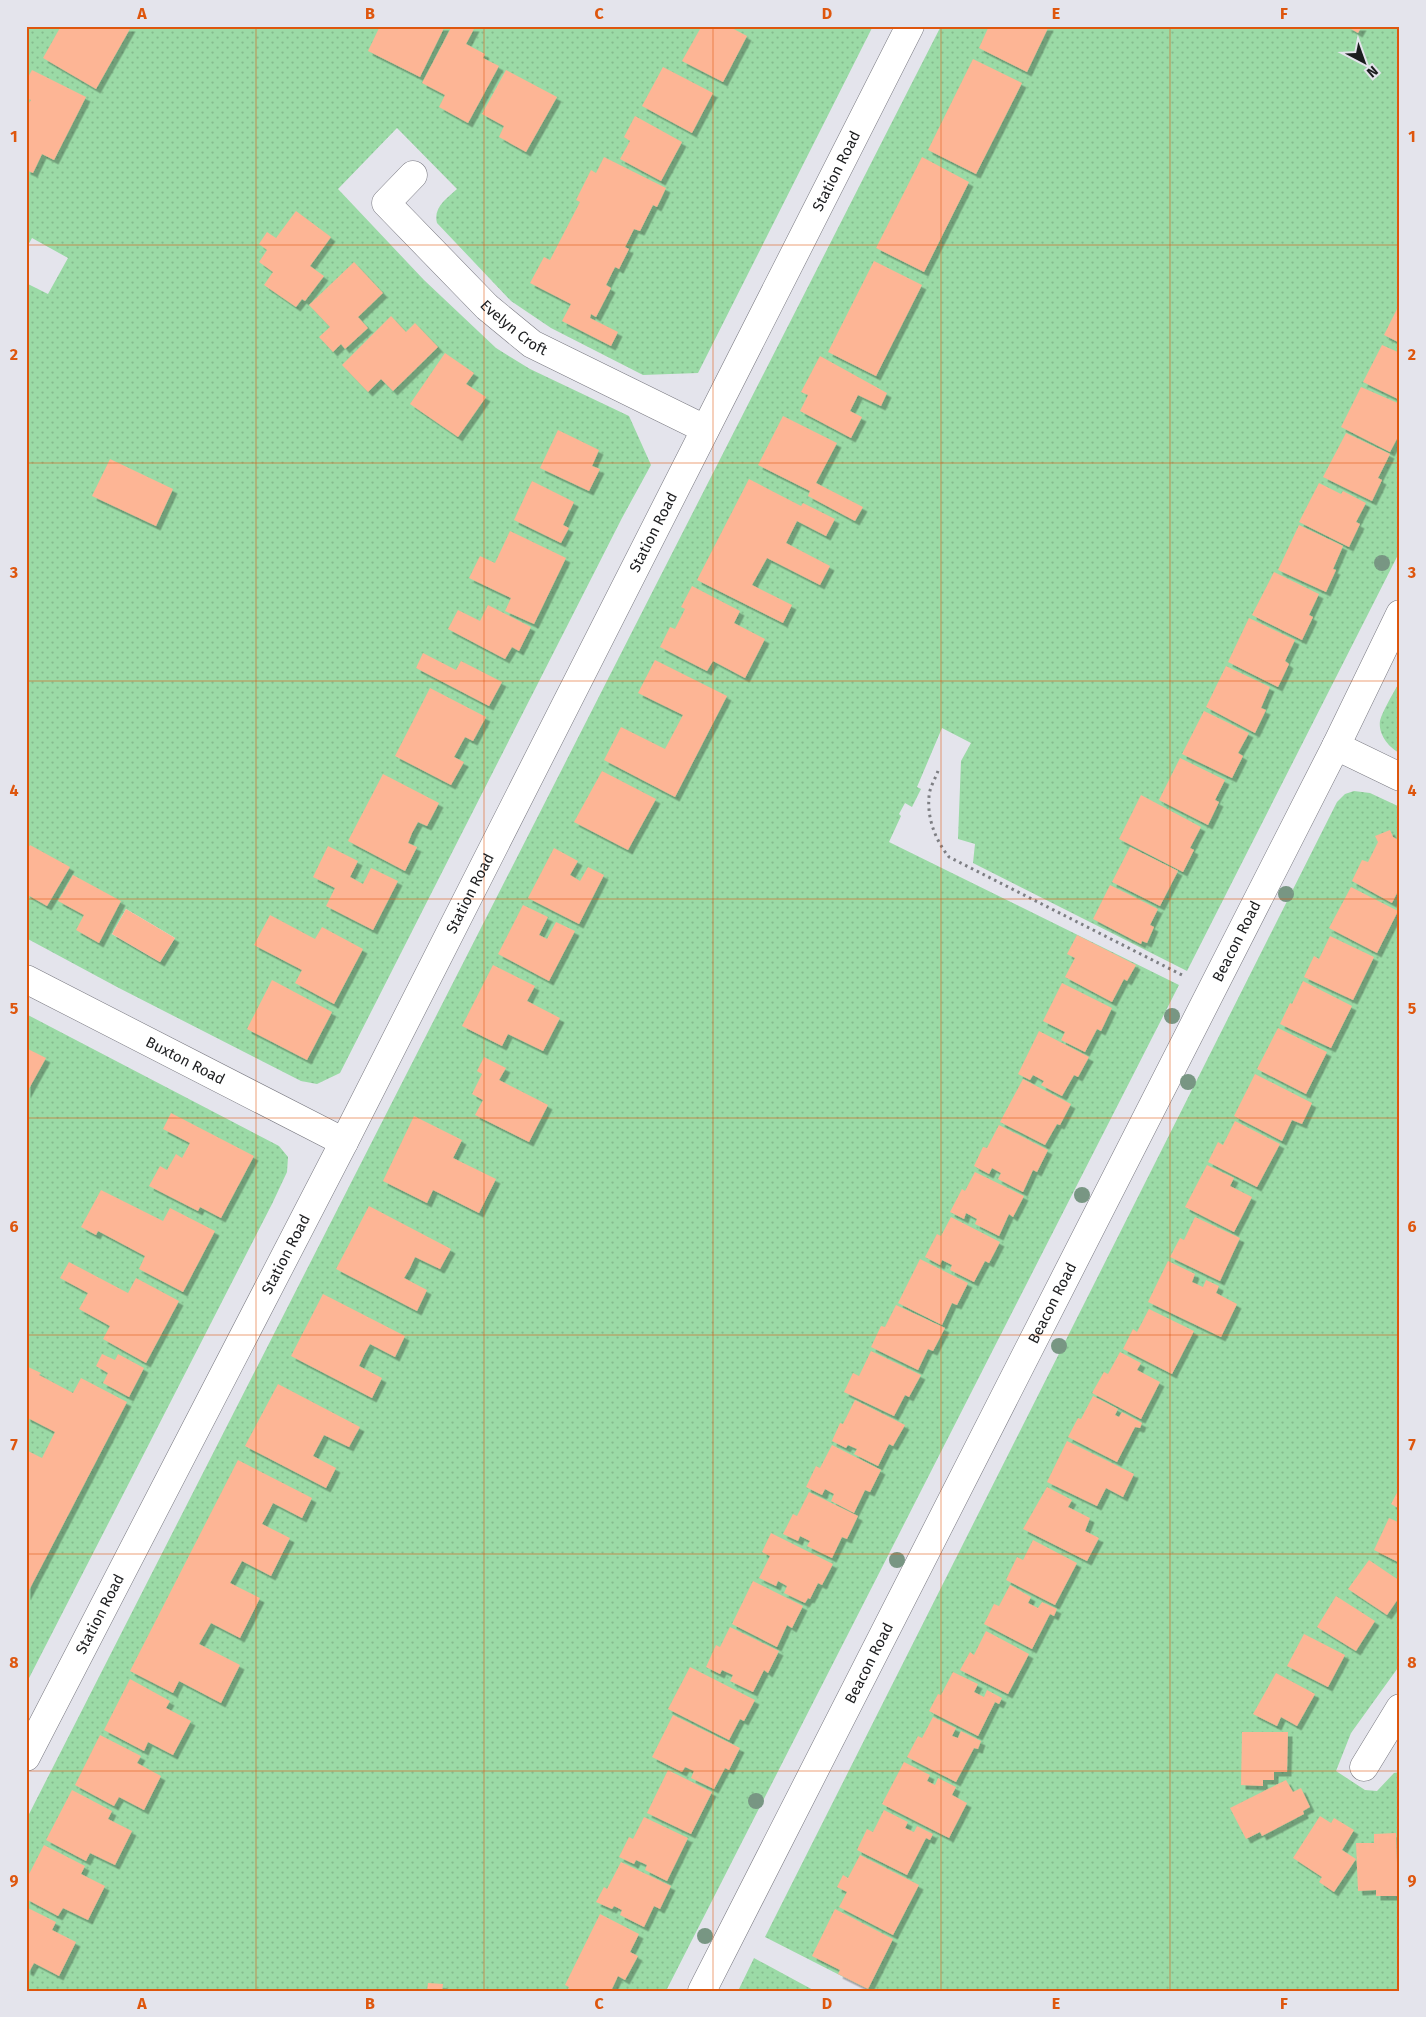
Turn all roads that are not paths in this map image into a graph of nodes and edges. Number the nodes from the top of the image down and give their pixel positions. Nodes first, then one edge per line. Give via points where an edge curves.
1 (910, 26) edge
2 (413, 175) dead end
3 (705, 429) junction
4 (1400, 614) edge
5 (1336, 746) junction
6 (1400, 777) edge
7 (26, 979) edge
8 (344, 1142) junction
9 (1396, 1723) edge
10 (26, 1757) edge
11 (1364, 1767) dead end
12 (702, 1991) edge

1 - 3 street, Station Road
2 - 3 street, Evelyn Croft via 386,203 487,307 532,344
3 - 8 street, Station Road
4 - 5 street, Beacon Road
5 - 6 street
5 - 12 street, Beacon Road
7 - 8 street, Buxton Road
8 - 10 street, Station Road
9 - 11 street

